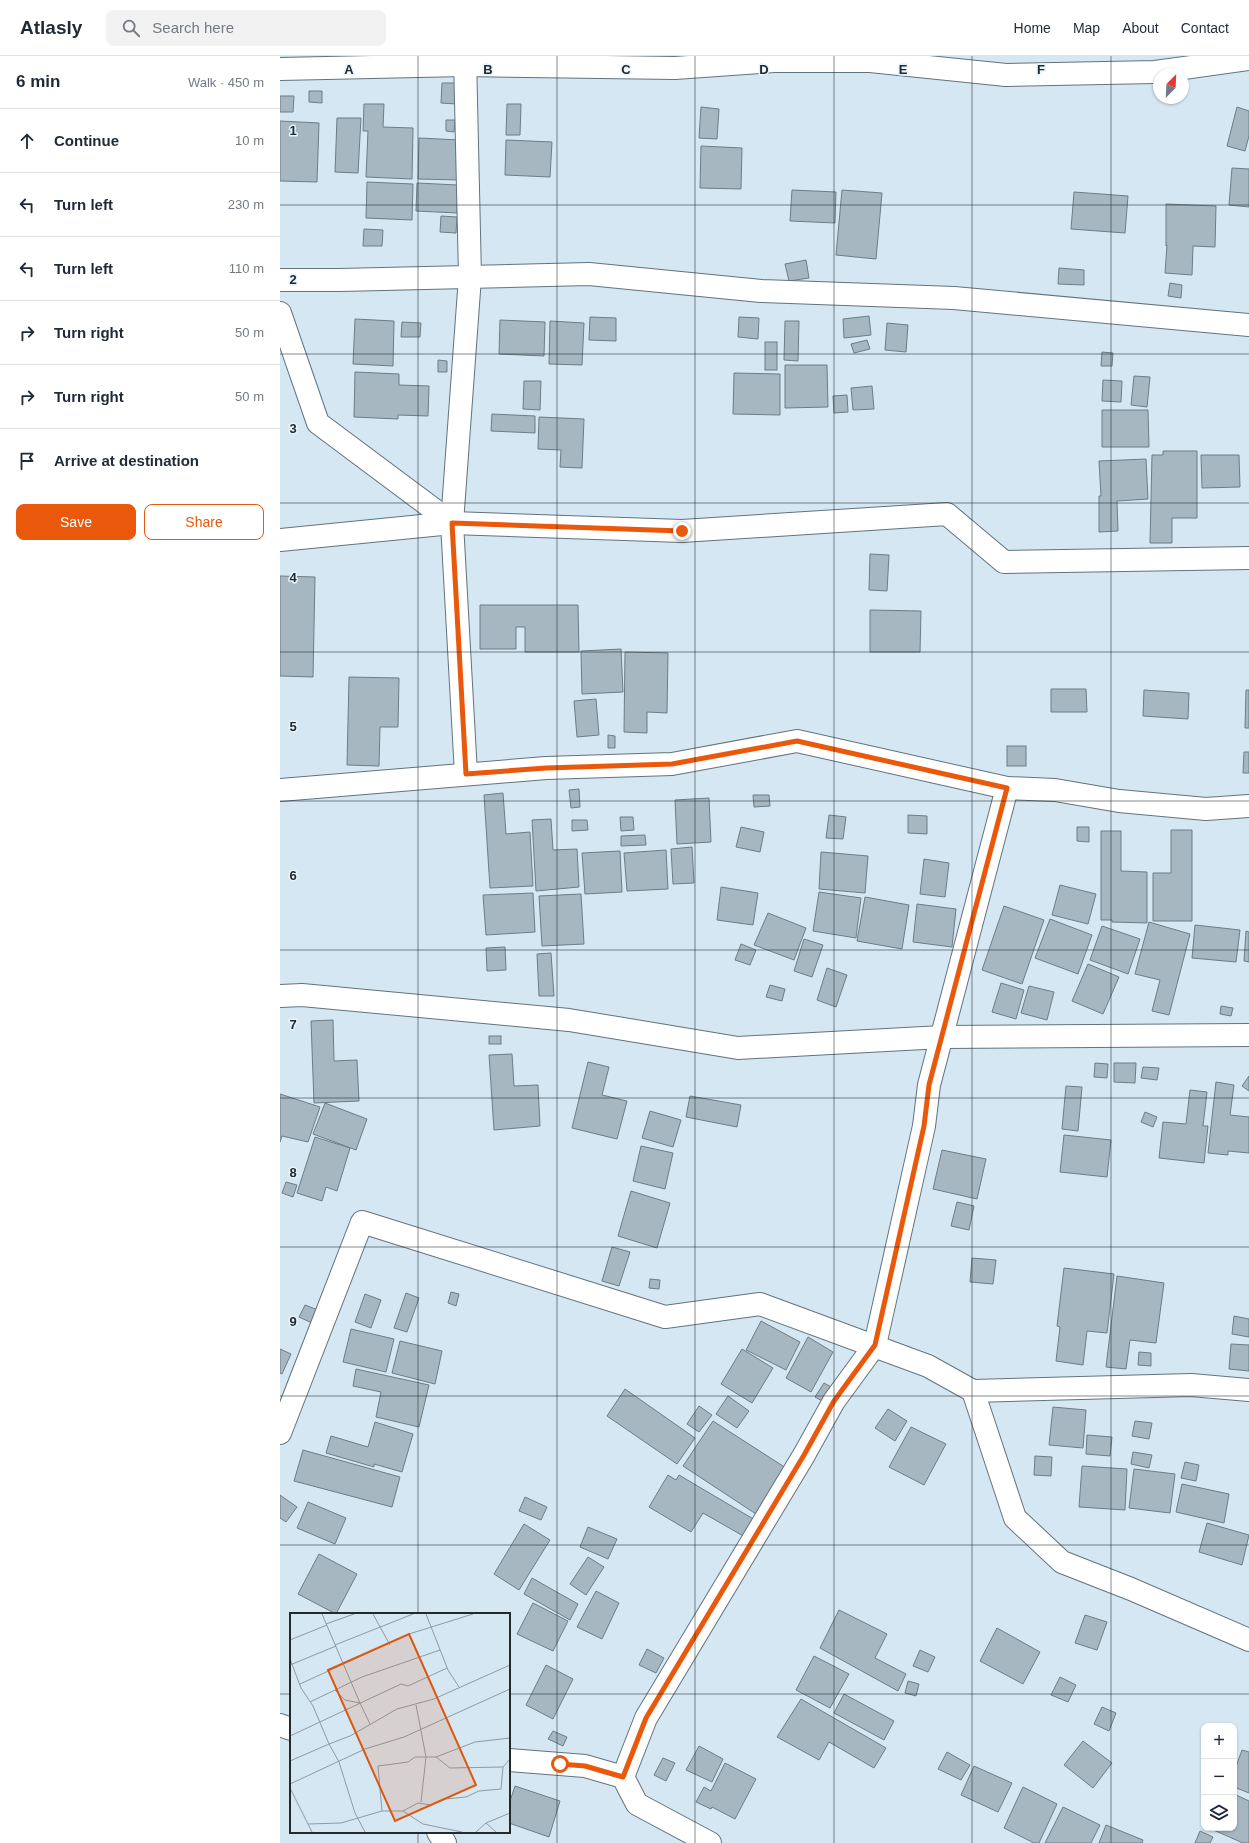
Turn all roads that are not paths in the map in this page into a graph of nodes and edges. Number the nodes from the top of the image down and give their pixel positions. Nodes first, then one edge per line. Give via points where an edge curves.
1 (1249, 59) edge
2 (464, 60) edge
3 (1005, 65) edge
4 (280, 69) edge
5 (470, 277) junction
6 (280, 280) edge
7 (280, 313) edge
8 (1249, 324) edge
9 (452, 523) junction
10 (280, 540) edge
11 (1249, 558) edge
12 (466, 774) junction
13 (1007, 788) junction
14 (280, 790) edge
15 (1249, 806) edge
16 (280, 996) edge
17 (1249, 1035) edge
18 (942, 1038) junction
19 (875, 1345) junction
20 (1249, 1390) edge
21 (973, 1391) junction
22 (280, 1433) edge
23 (1249, 1640) edge
24 (280, 1725) edge
25 (290, 1729) edge
26 (510, 1760) edge
27 (623, 1777) junction
28 (439, 1833) edge
29 (445, 1843) edge
30 (710, 1843) edge

1 - 3 street via 1155,72
2 - 3 street via 675,68 774,62 870,61
2 - 4 street
2 - 5 street
5 - 6 street
5 - 8 street via 589,274 761,291 954,298
5 - 9 street
7 - 9 street via 318,423
9 - 10 street
9 - 11 street via 682,531 947,514 1004,562
9 - 12 street
12 - 13 street via 546,768 672,764 797,741
12 - 14 street
13 - 15 street via 1055,790 1206,809
13 - 18 street
16 - 18 street via 302,995 569,1020 738,1048
17 - 18 street
18 - 19 street via 929,1085 924,1126
19 - 21 street via 928,1366
19 - 22 street via 760,1304 665,1317 362,1222
19 - 27 street via 834,1401 646,1718
20 - 21 street via 1191,1385
21 - 23 street via 1015,1518 1062,1562
24 - 25 street
26 - 27 street via 585,1766
27 - 30 street via 637,1804
28 - 29 street

